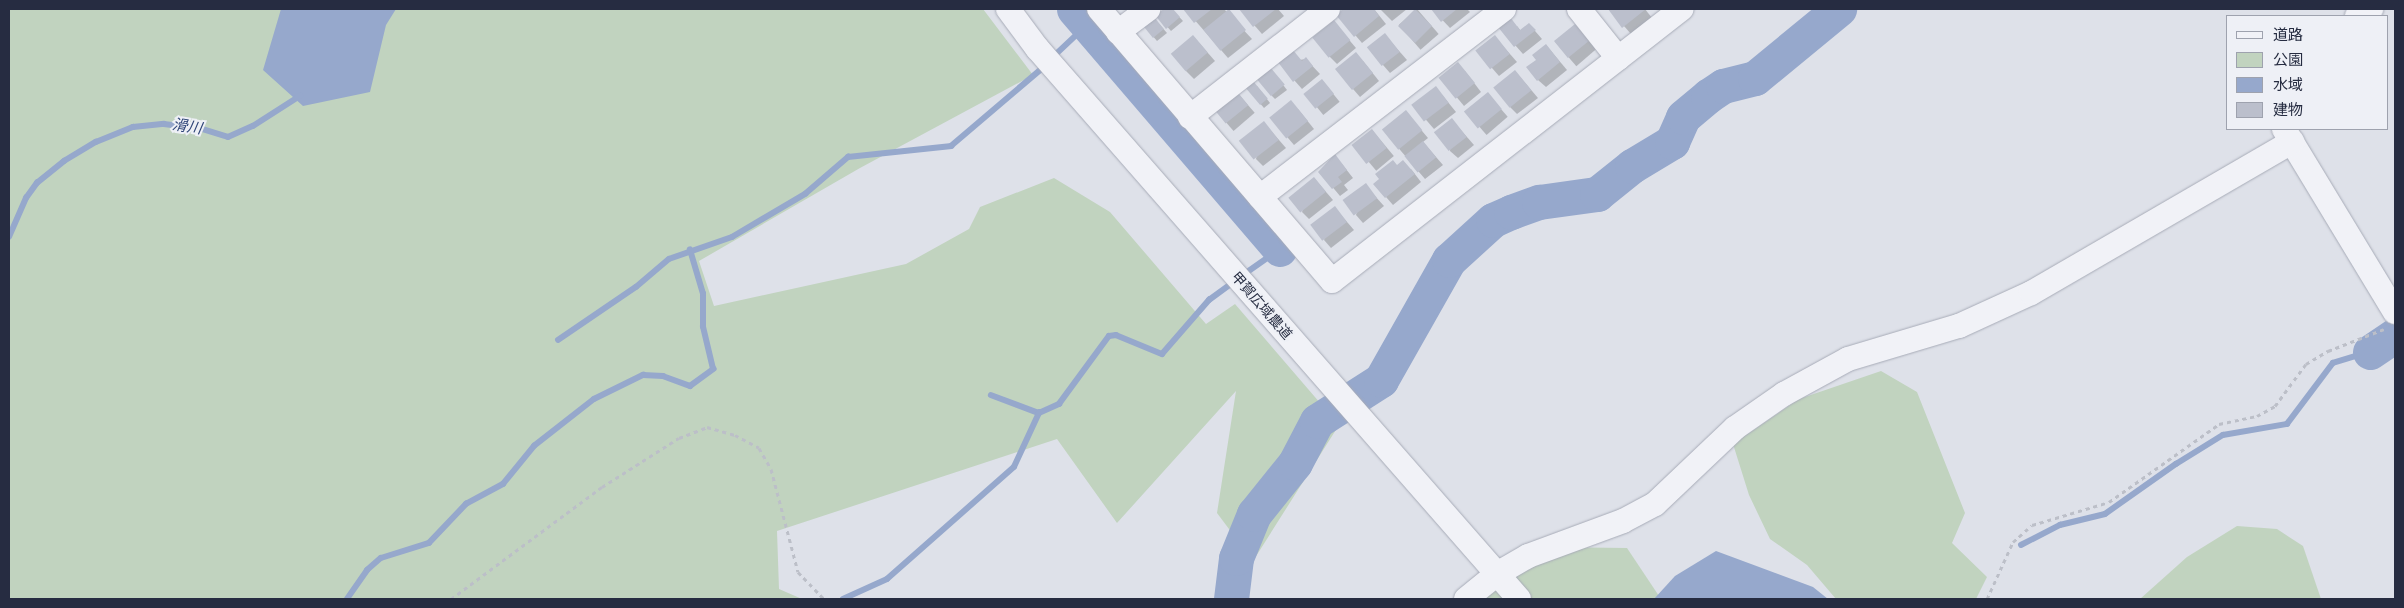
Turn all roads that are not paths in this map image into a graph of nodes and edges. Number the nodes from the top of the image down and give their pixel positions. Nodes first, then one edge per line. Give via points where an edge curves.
1 (1008, 9) edge
2 (1099, 9) edge
3 (1148, 9) edge
4 (1328, 9) edge
5 (1504, 9) edge
6 (1579, 9) edge
7 (1682, 9) edge
8 (2371, 9) edge
9 (2359, 15) edge
10 (1118, 32) junction
11 (1618, 58) junction
12 (1190, 117) junction
13 (2288, 136) edge
14 (1260, 197) junction
15 (2393, 319) edge
16 (1497, 574) junction
17 (1466, 599) edge
18 (1520, 599) edge

1 - 16 street, 甲賀広域農道 via 1056,70
2 - 10 street
3 - 10 street
4 - 12 street
5 - 14 street
6 - 11 street
7 - 11 street
8 - 9 street
10 - 12 street
11 - 14 street via 1332,281
12 - 14 street
13 - 15 street
13 - 16 street via 2264,161 2031,293 1959,326 1848,359 1792,390 1735,428 1655,504 1623,521 1528,556
16 - 17 street
16 - 18 street, 甲賀広域農道

